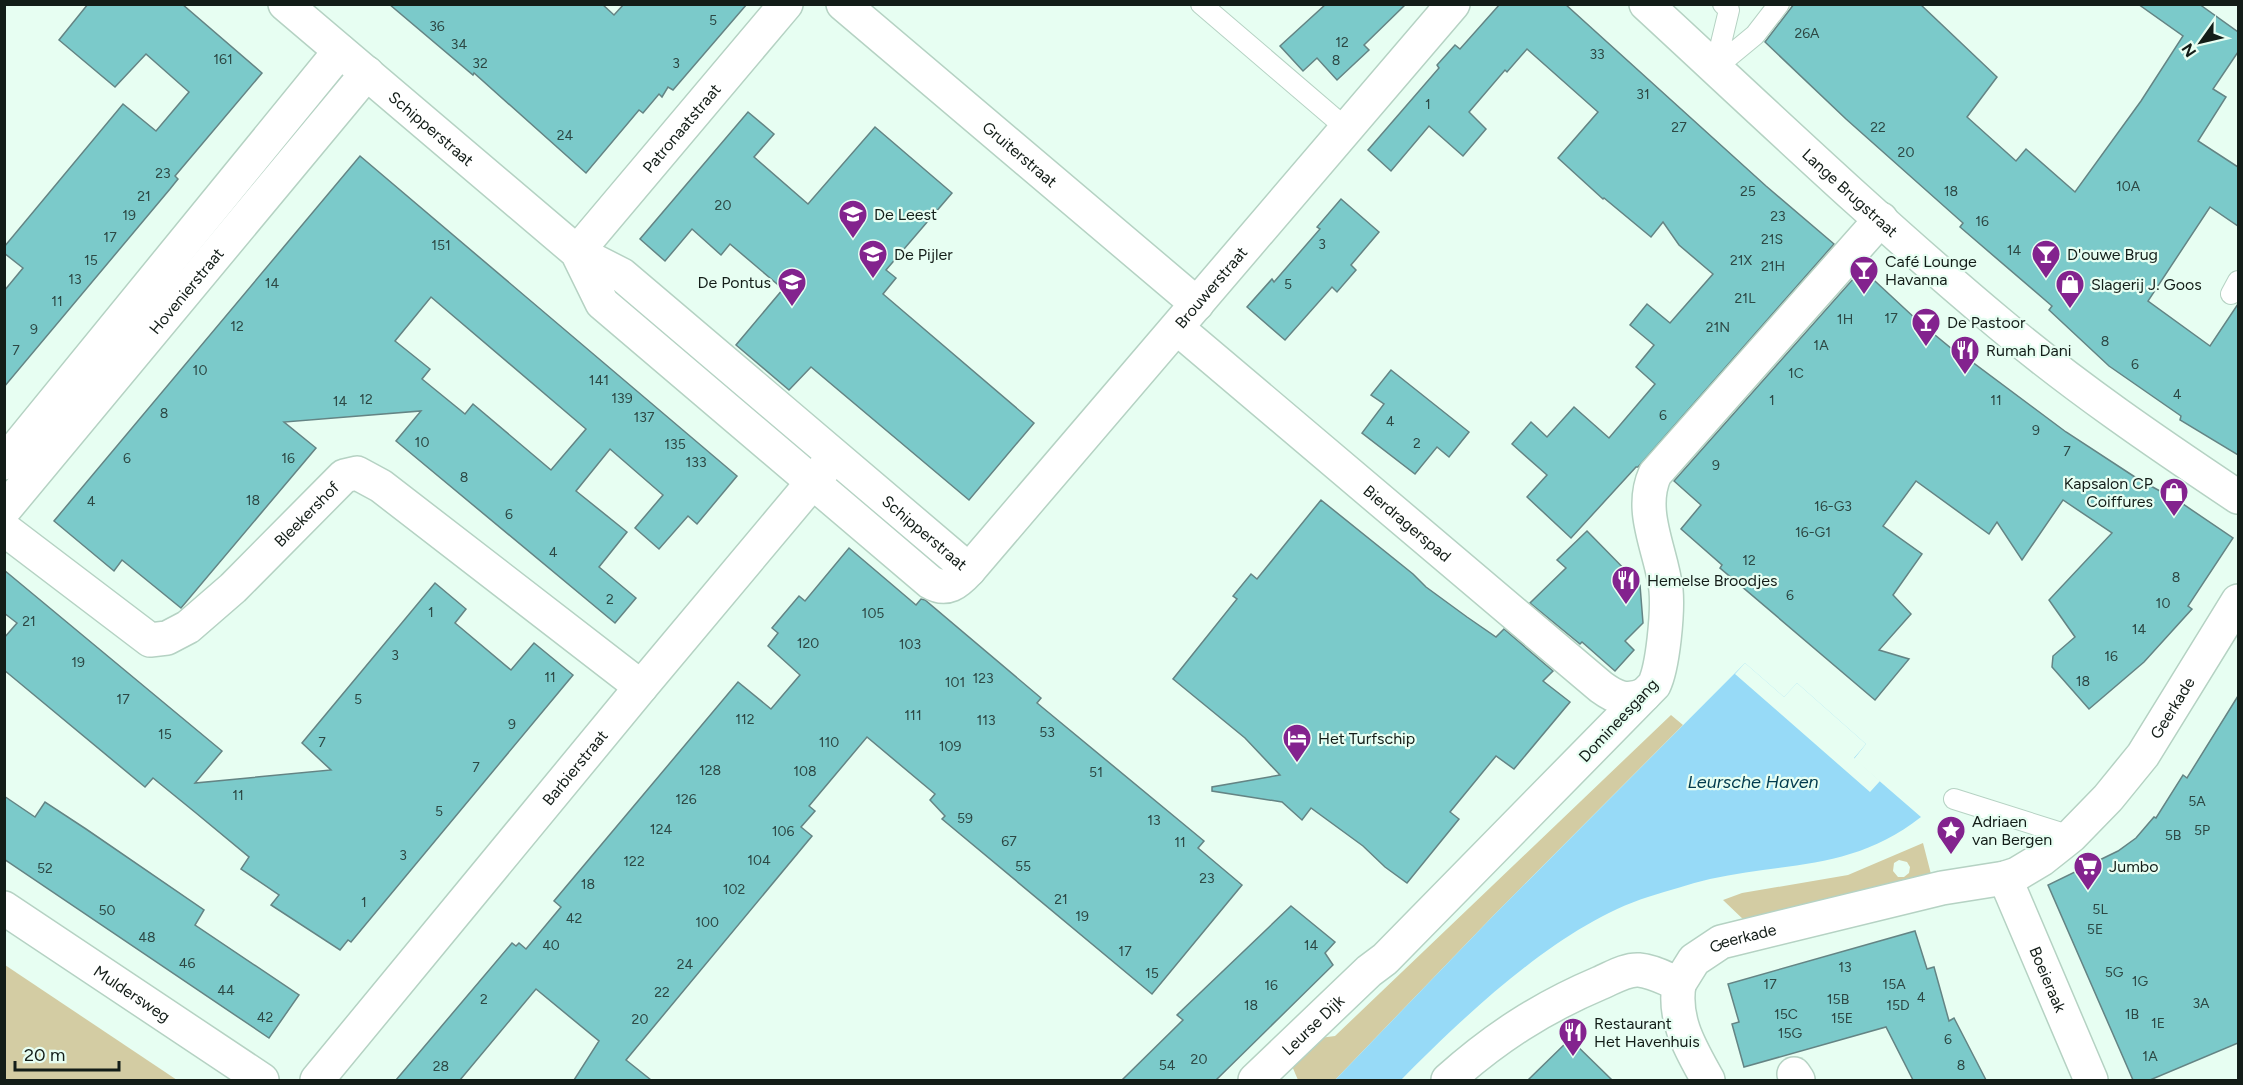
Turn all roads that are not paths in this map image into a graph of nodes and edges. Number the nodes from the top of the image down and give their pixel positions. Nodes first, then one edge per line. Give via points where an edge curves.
1 (285, 4) edge
2 (786, 4) edge
3 (843, 4) edge
4 (1201, 4) edge
5 (1453, 4) edge
6 (1646, 4) edge
7 (1723, 4) edge
8 (1779, 4) edge
9 (340, 51) junction
10 (1715, 68) junction
11 (367, 73) junction
12 (1347, 129) junction
13 (1881, 219) junction
14 (578, 252) junction
15 (1187, 316) junction
16 (834, 456) junction
17 (4, 463) edge
18 (812, 482) junction
19 (2238, 497) edge
20 (4, 510) edge
21 (4, 529) edge
22 (969, 570) junction
23 (2238, 601) edge
24 (641, 687) junction
25 (1644, 695) junction
26 (1954, 799) dead end
27 (2071, 836) junction
28 (2005, 878) junction
29 (4, 908) edge
30 (1369, 971) joint
31 (1679, 984) junction
32 (262, 1080) edge
33 (318, 1080) edge
34 (1255, 1080) edge
35 (1448, 1080) edge
36 (1708, 1080) edge
37 (2091, 1080) edge

1 - 9 street, Schipperstraat
2 - 14 street, Patronaatstraat
3 - 15 street, Gruiterstraat
4 - 12 lane
5 - 12 street, Brouwerstraat
6 - 10 street, Lange Brugstraat
7 - 10 lane via 1729,10
8 - 10 lane via 1755,35
9 - 11 street, Schipperstraat
9 - 17 street, Hovenierstraat
10 - 13 street, Lange Brugstraat
11 - 14 street, Schipperstraat
11 - 20 street, Hovenierstraat
12 - 15 street, Brouwerstraat
13 - 19 street, Lange Brugstraat via 1999,324 2072,382
13 - 25 street, Domineesgang via 1655,474 1650,485 1649,509 1666,591 1662,663 1654,685
14 - 16 street, Schipperstraat via 622,274
14 - 18 street, Schipperstraat via 602,303
15 - 22 street, Brouwerstraat
15 - 25 street, Bierdragerspad via 1300,433 1601,687 1622,699
16 - 18 street, Barbierstraat
16 - 22 street, Schipperstraat
18 - 22 street, Schipperstraat via 938,586 953,585
18 - 24 street, Barbierstraat
21 - 24 street, Bleekershof via 150,640 167,638 188,627 233,588 344,476 357,473 381,486
23 - 27 street, Geerkade via 2143,754
24 - 33 street, Barbierstraat
25 - 30 street, Domineesgang
26 - 27 lane
27 - 28 street, Geerkade via 2029,867
28 - 31 street, Geerkade via 1942,888 1738,936 1694,960
28 - 37 street, Boeieraak
29 - 32 street, Muldersweg
30 - 34 street, Leurse Dijk
31 - 35 street via 1640,970 1624,973 1534,1014
31 - 36 street via 1680,1023

